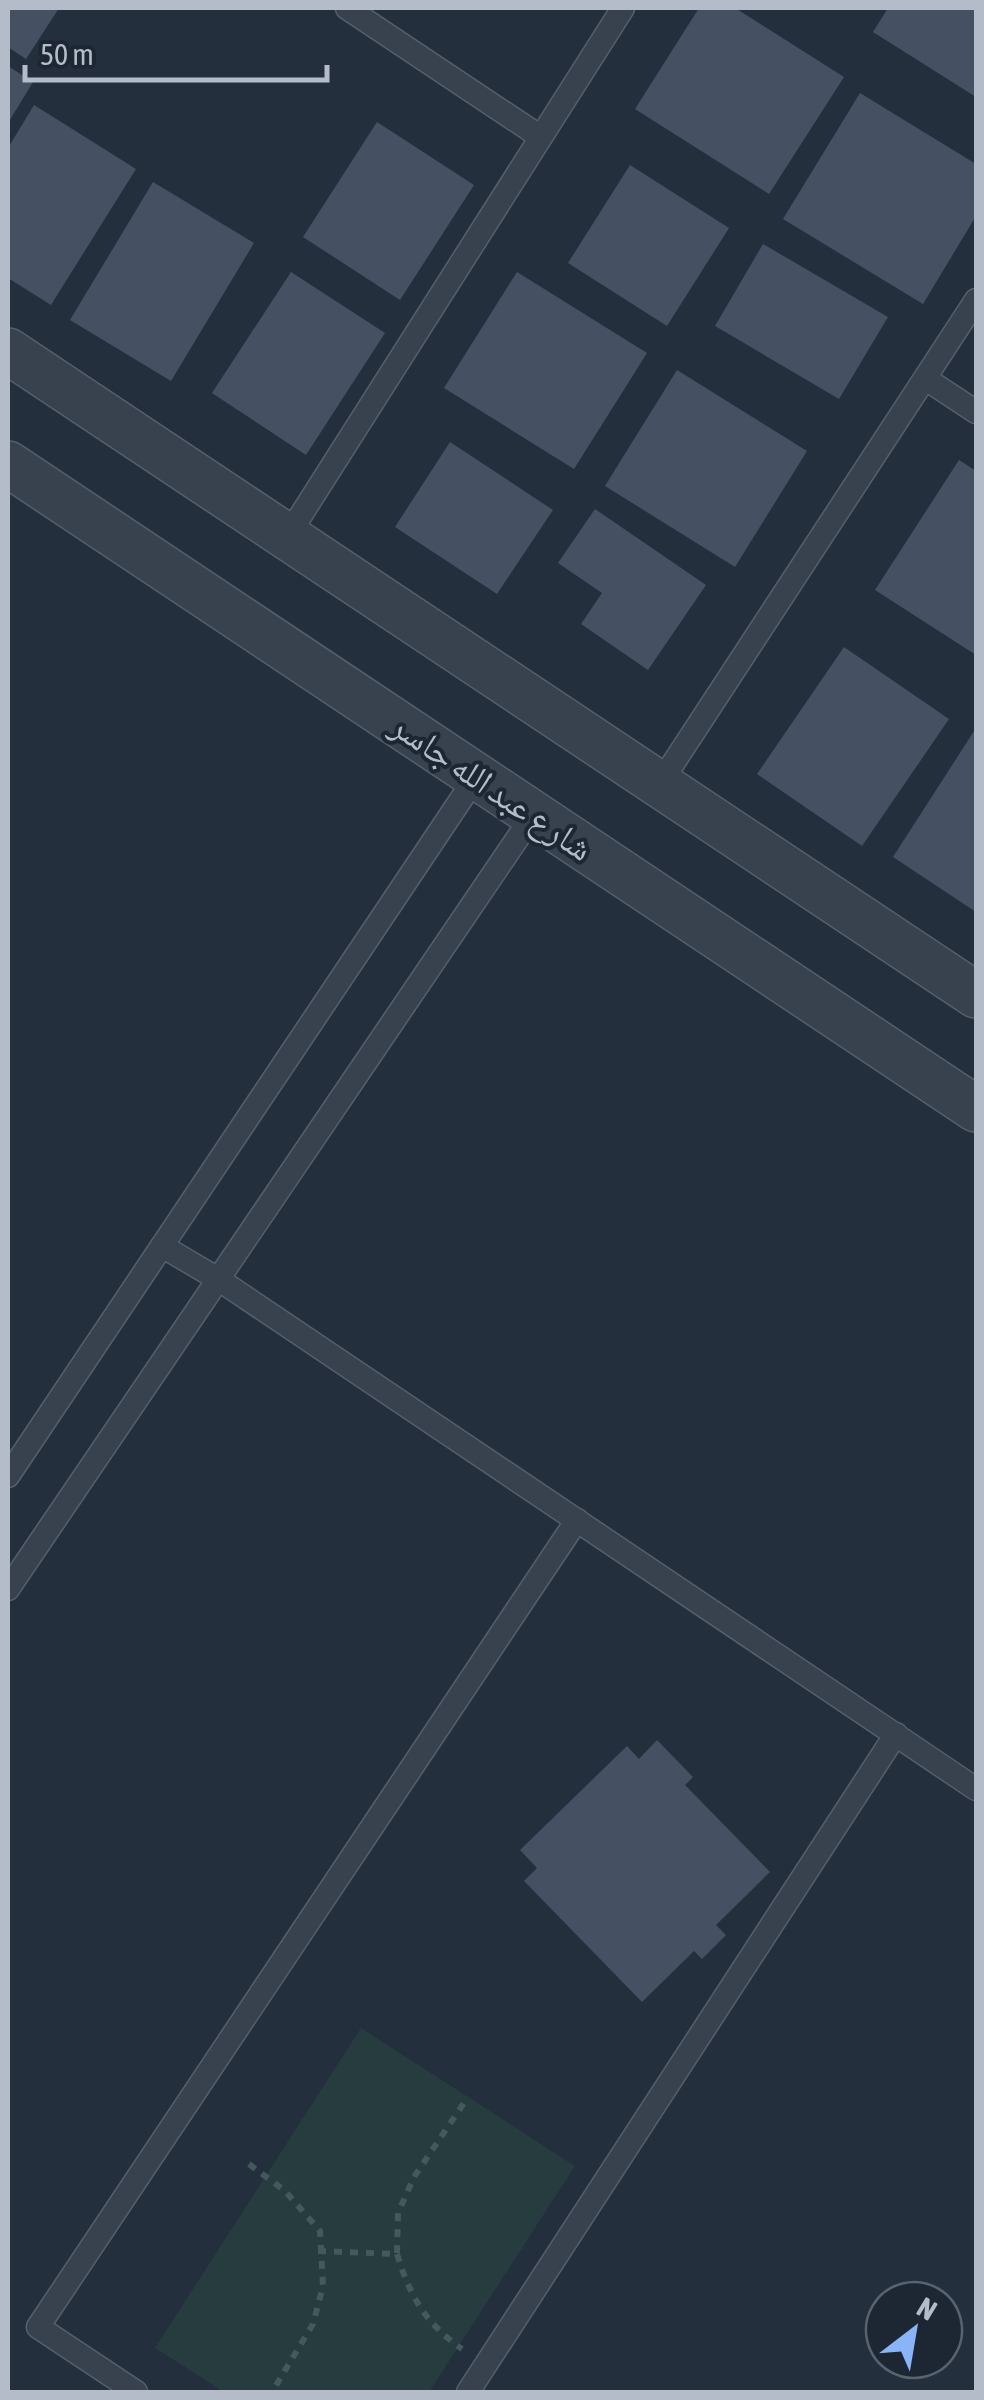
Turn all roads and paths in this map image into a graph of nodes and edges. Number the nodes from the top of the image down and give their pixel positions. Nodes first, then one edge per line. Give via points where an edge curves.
1 (348, 8) edge
2 (622, 8) edge
3 (539, 136) junction
4 (976, 300) edge
5 (8, 351) edge
6 (926, 379) junction
7 (976, 412) edge
8 (10, 472) edge
9 (287, 537) junction
10 (476, 776) junction
11 (659, 784) junction
12 (534, 814) junction
13 (976, 995) edge
14 (976, 1109) edge
15 (162, 1246) junction
16 (218, 1279) junction
17 (8, 1476) edge
18 (578, 1520) junction
19 (8, 1588) edge
20 (896, 1734) junction
21 (976, 1789) edge
22 (468, 2097) dead end
23 (249, 2164) dead end
24 (318, 2251) junction
25 (397, 2254) junction
26 (486, 2366) junction
27 (136, 2392) edge
28 (272, 2392) edge
29 (468, 2392) edge

1 - 3 lane
2 - 3 lane
3 - 9 lane
4 - 6 lane
5 - 9 street
6 - 7 lane
6 - 11 lane
8 - 10 street, شارع عبد الله جاسر
9 - 11 street
10 - 12 street, شارع عبد الله جاسر
10 - 15 lane
11 - 13 street
12 - 14 street, شارع عبد الله جاسر
12 - 16 lane
15 - 16 lane
15 - 17 lane
16 - 18 lane
16 - 19 lane
18 - 20 lane
18 - 27 lane via 38,2326
20 - 21 lane
20 - 26 lane
22 - 25 path via 414,2177 398,2213
23 - 24 path via 286,2190 320,2232
24 - 25 path
24 - 28 path via 323,2286 313,2324
25 - 26 path via 410,2296 435,2330
26 - 29 lane

